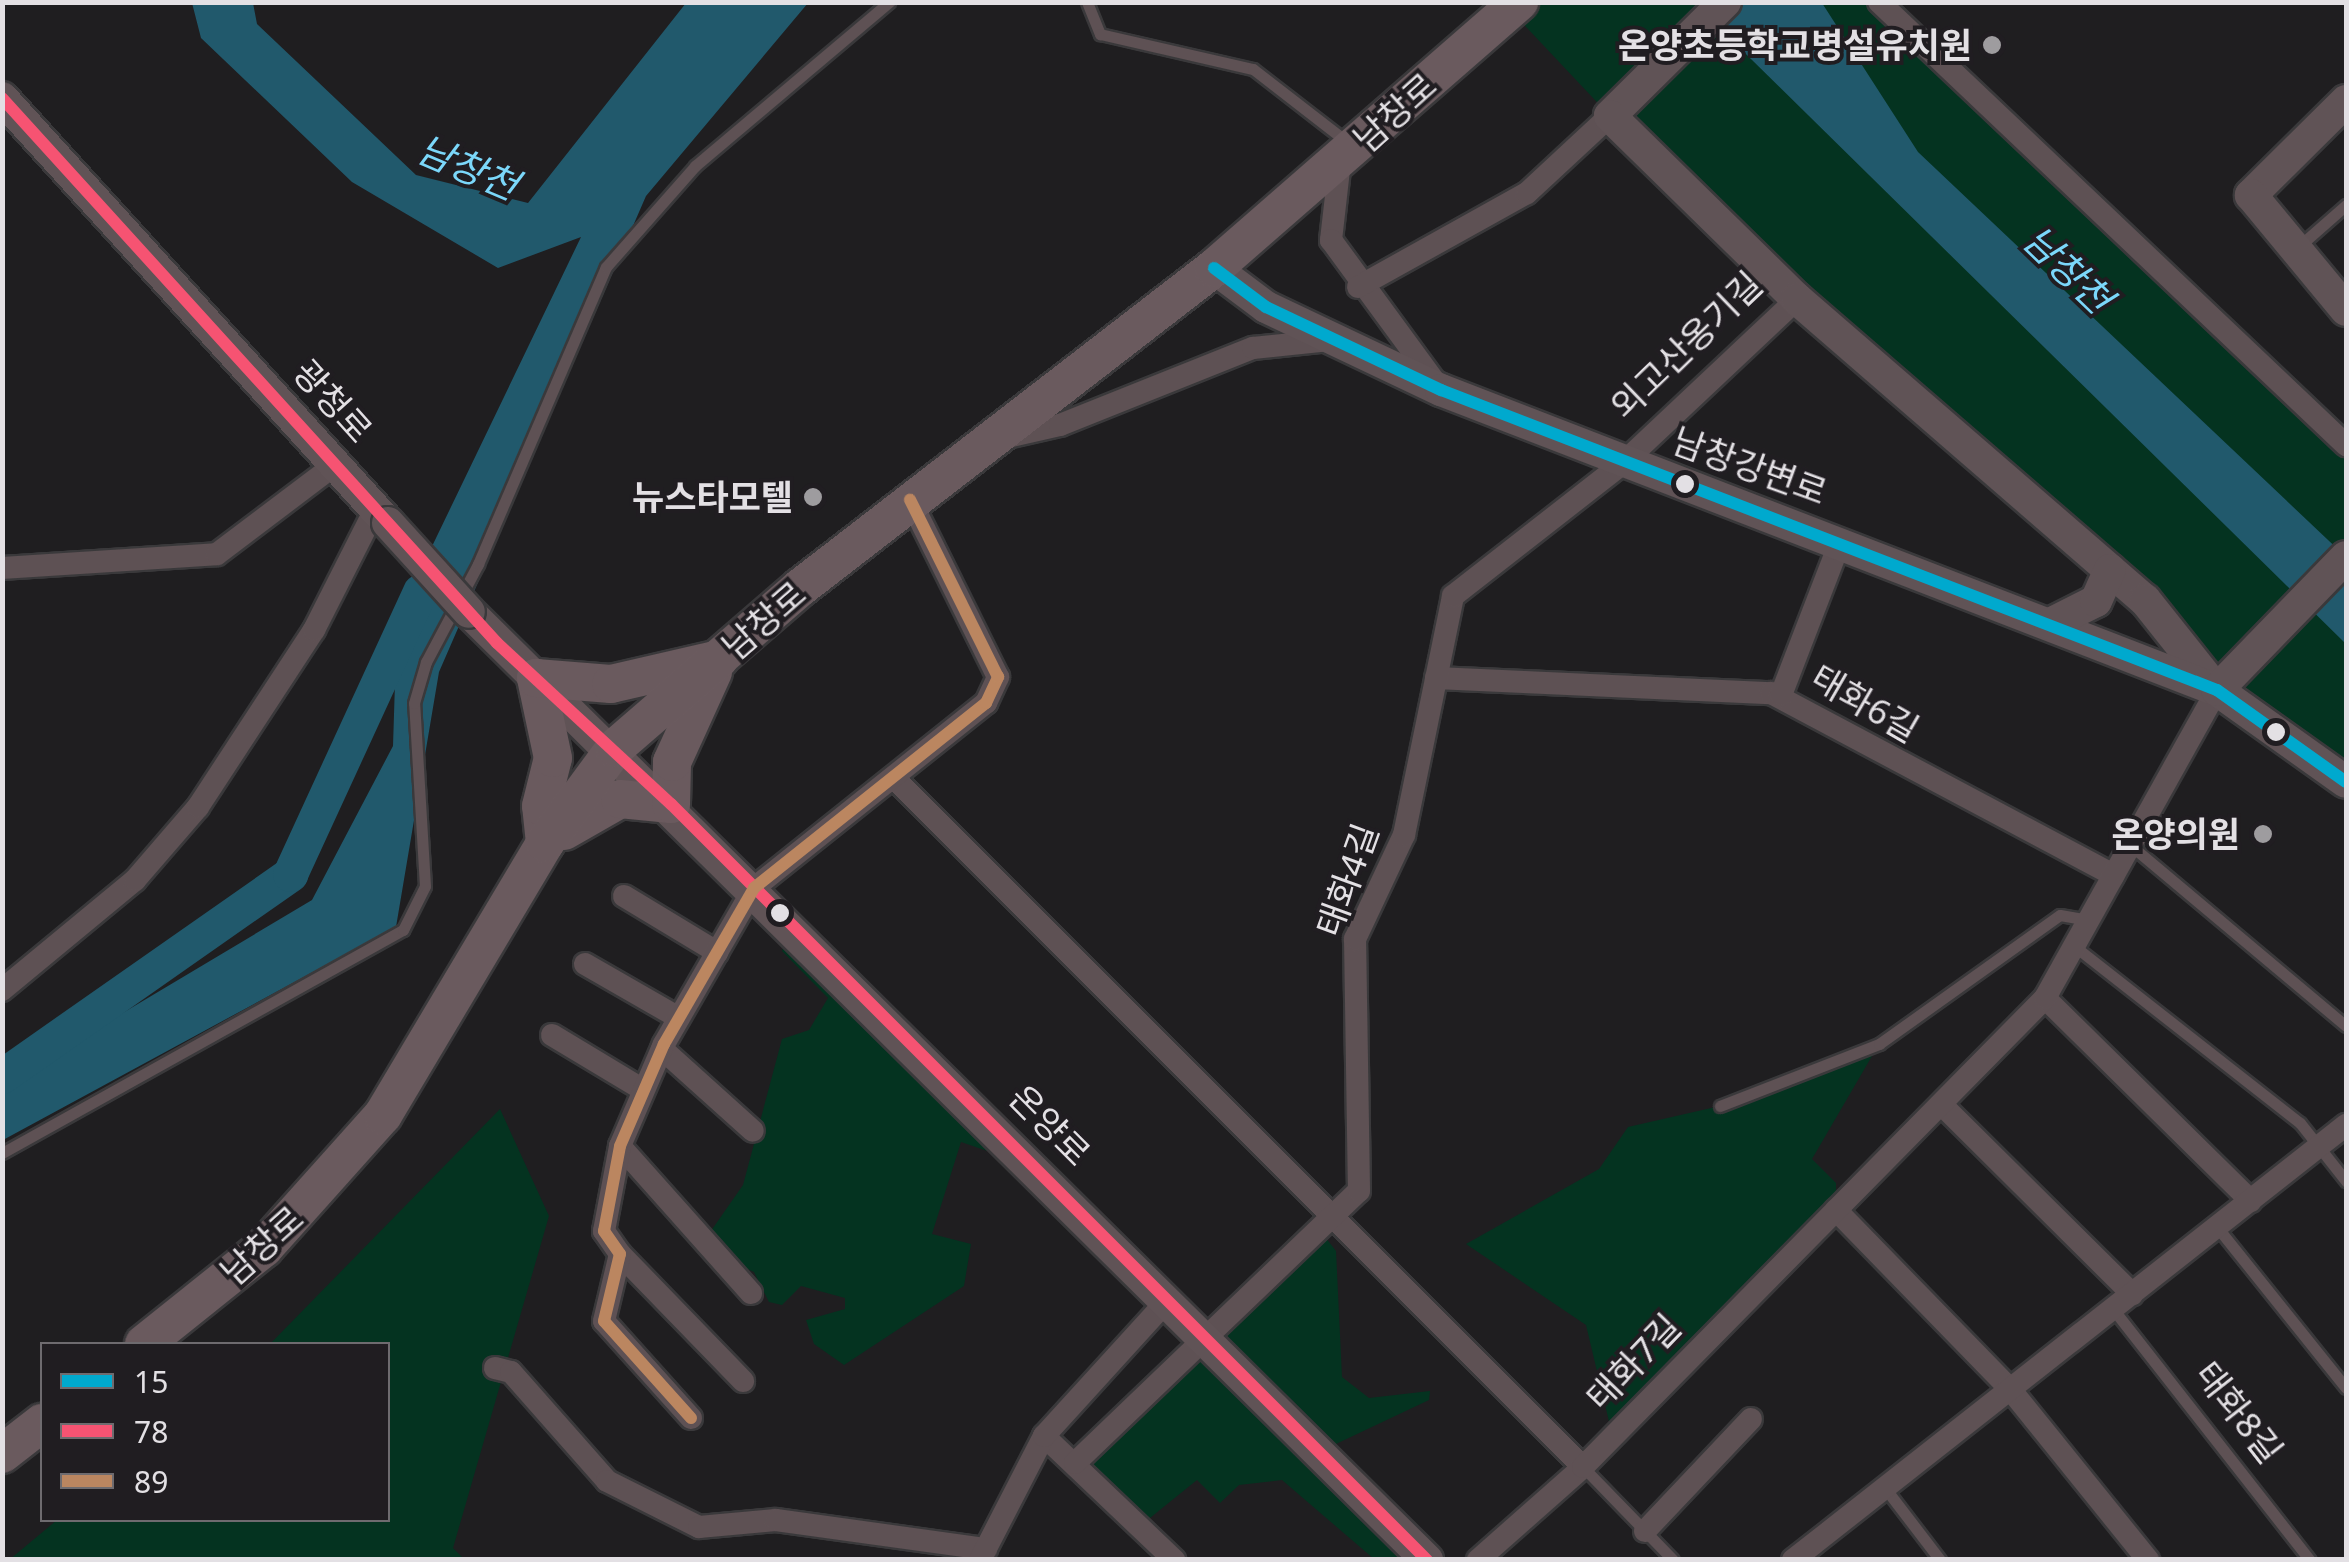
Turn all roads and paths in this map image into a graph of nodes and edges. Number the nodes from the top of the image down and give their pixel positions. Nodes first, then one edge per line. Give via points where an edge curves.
1 (889, 2) edge
2 (1087, 2) edge
3 (1726, 2) edge
4 (1880, 2) edge
5 (1514, 6) edge
6 (2, 98) edge
7 (2346, 101) edge
8 (1610, 116) junction
9 (1347, 155) junction
10 (2346, 206) edge
11 (2295, 250) junction
12 (1214, 268) junction
13 (1358, 287) junction
14 (1797, 299) junction
15 (2346, 310) edge
16 (1330, 340) junction
17 (1441, 390) junction
18 (984, 441) junction
19 (2346, 445) edge
20 (336, 464) junction
21 (1622, 464) junction
22 (910, 500) junction
23 (382, 516) junction
24 (1840, 542) junction
25 (2346, 557) edge
26 (2, 568) edge
27 (2110, 570) junction
28 (2050, 624) junction
29 (720, 659) junction
30 (536, 678) junction
31 (1436, 678) junction
32 (2217, 690) junction
33 (1781, 696) junction
34 (615, 748) junction
35 (894, 778) junction
36 (2346, 782) edge
37 (671, 804) junction
38 (545, 844) junction
39 (2128, 844) junction
40 (2114, 876) junction
41 (754, 888) junction
42 (624, 896) dead end
43 (2094, 920) junction
44 (2078, 949) junction
45 (718, 952) junction
46 (585, 964) dead end
47 (2, 990) edge
48 (2045, 998) junction
49 (679, 1018) junction
50 (2346, 1026) edge
51 (552, 1036) dead end
52 (662, 1048) junction
53 (642, 1089) junction
54 (1720, 1106) dead end
55 (1943, 1106) junction
56 (2346, 1125) edge
57 (753, 1132) dead end
58 (620, 1146) junction
59 (2320, 1146) junction
60 (2, 1152) edge
61 (2346, 1181) edge
62 (2250, 1200) junction
63 (1836, 1210) junction
64 (1333, 1220) junction
65 (2217, 1227) junction
66 (620, 1254) junction
67 (752, 1293) dead end
68 (2132, 1294) junction
69 (1166, 1302) junction
70 (2113, 1309) junction
71 (146, 1342) edge
72 (1204, 1342) junction
73 (494, 1368) dead end
74 (743, 1382) dead end
75 (2346, 1388) edge
76 (2010, 1389) junction
77 (691, 1418) dead end
78 (1752, 1419) dead end
79 (40, 1425) edge
80 (1044, 1436) junction
81 (2, 1454) edge
82 (1075, 1463) junction
83 (1583, 1467) junction
84 (1885, 1488) junction
85 (1645, 1531) junction
86 (983, 1554) edge
87 (1807, 1555) edge
88 (1174, 1560) edge
89 (1428, 1560) edge
90 (1478, 1560) edge
91 (1673, 1560) edge
92 (1940, 1560) edge
93 (2148, 1560) edge
94 (2310, 1560) edge

1 - 60 lane via 695,166 606,267 478,564 426,662 414,703 425,886 403,930
2 - 9 lane via 1100,34 1253,68
3 - 8 street
4 - 19 street
5 - 9 main road, 남창로
6 - 20 street, 광청로
7 - 11 street via 2250,195
8 - 13 street via 1527,193
8 - 14 street, 외고산옹기길
9 - 12 main road, 남창로
9 - 13 street via 1331,240
10 - 11 lane
11 - 15 street
12 - 16 street, 남창강변로
12 - 18 main road, 남창로
13 - 17 street
14 - 21 street, 외고산옹기길
14 - 27 street, 남창강변로
16 - 17 street, 남창강변로
16 - 18 street via 1252,348 1060,426
17 - 21 street, 남창강변로
18 - 22 main road, 남창로
20 - 23 street, 광청로
20 - 26 street via 217,554
21 - 24 street, 남창강변로
21 - 31 street, 태화4길 via 1452,596
22 - 29 main road, 남창로
22 - 35 street via 998,677 986,703
23 - 30 street, 광청로, bridge
23 - 47 street via 198,807 136,880
24 - 28 street, 남창강변로
24 - 33 street
25 - 32 street
27 - 28 street via 2096,601
27 - 32 street, 남창강변로
28 - 32 street, 남창강변로
29 - 30 main road via 611,684
29 - 34 main road, 남창로
29 - 37 main road via 672,762
30 - 34 street, 광청로
30 - 38 main road via 553,758 541,806
31 - 33 street, 태화6길
31 - 64 street, 태화4길 via 1404,834 1355,938 1359,1192
32 - 36 street, 남창강변로
32 - 39 street, 태화7길
33 - 40 street, 태화6길
34 - 37 street, 온양로
34 - 38 main road, 남창로
35 - 41 street
35 - 64 street
37 - 38 main road via 620,799
37 - 41 street, 온양로
38 - 71 main road, 남창로 via 383,1115 264,1248
39 - 40 street, 태화7길
39 - 50 lane
40 - 43 street, 태화7길
41 - 45 street
41 - 69 street, 온양로
42 - 45 street
43 - 44 street, 태화7길
43 - 54 lane via 2060,915 1879,1044
44 - 48 street, 태화7길
44 - 59 lane
45 - 49 street
46 - 49 street
48 - 55 street, 태화7길
48 - 62 street
49 - 52 street
51 - 53 street
52 - 53 street
52 - 57 street
53 - 58 street
55 - 63 street, 태화7길
55 - 68 street
56 - 59 street
58 - 66 street via 604,1232
58 - 67 street
59 - 61 lane
59 - 62 street
62 - 65 street
63 - 76 street
63 - 83 street, 태화7길
64 - 72 street, 태화4길
64 - 83 street
65 - 68 street
65 - 75 lane
66 - 74 street
66 - 77 street via 604,1321
68 - 70 street
69 - 72 street, 온양로
69 - 80 street
70 - 76 street
70 - 94 lane, 태화8길
72 - 82 street, 태화4길
72 - 89 street, 온양로
73 - 86 street via 512,1372 607,1482 699,1527 776,1520
76 - 84 street
76 - 93 street
78 - 85 street
79 - 81 main road
80 - 82 street
80 - 86 street
82 - 88 street
83 - 85 lane
83 - 90 street, 태화7길
84 - 87 street
84 - 92 lane
85 - 91 lane

